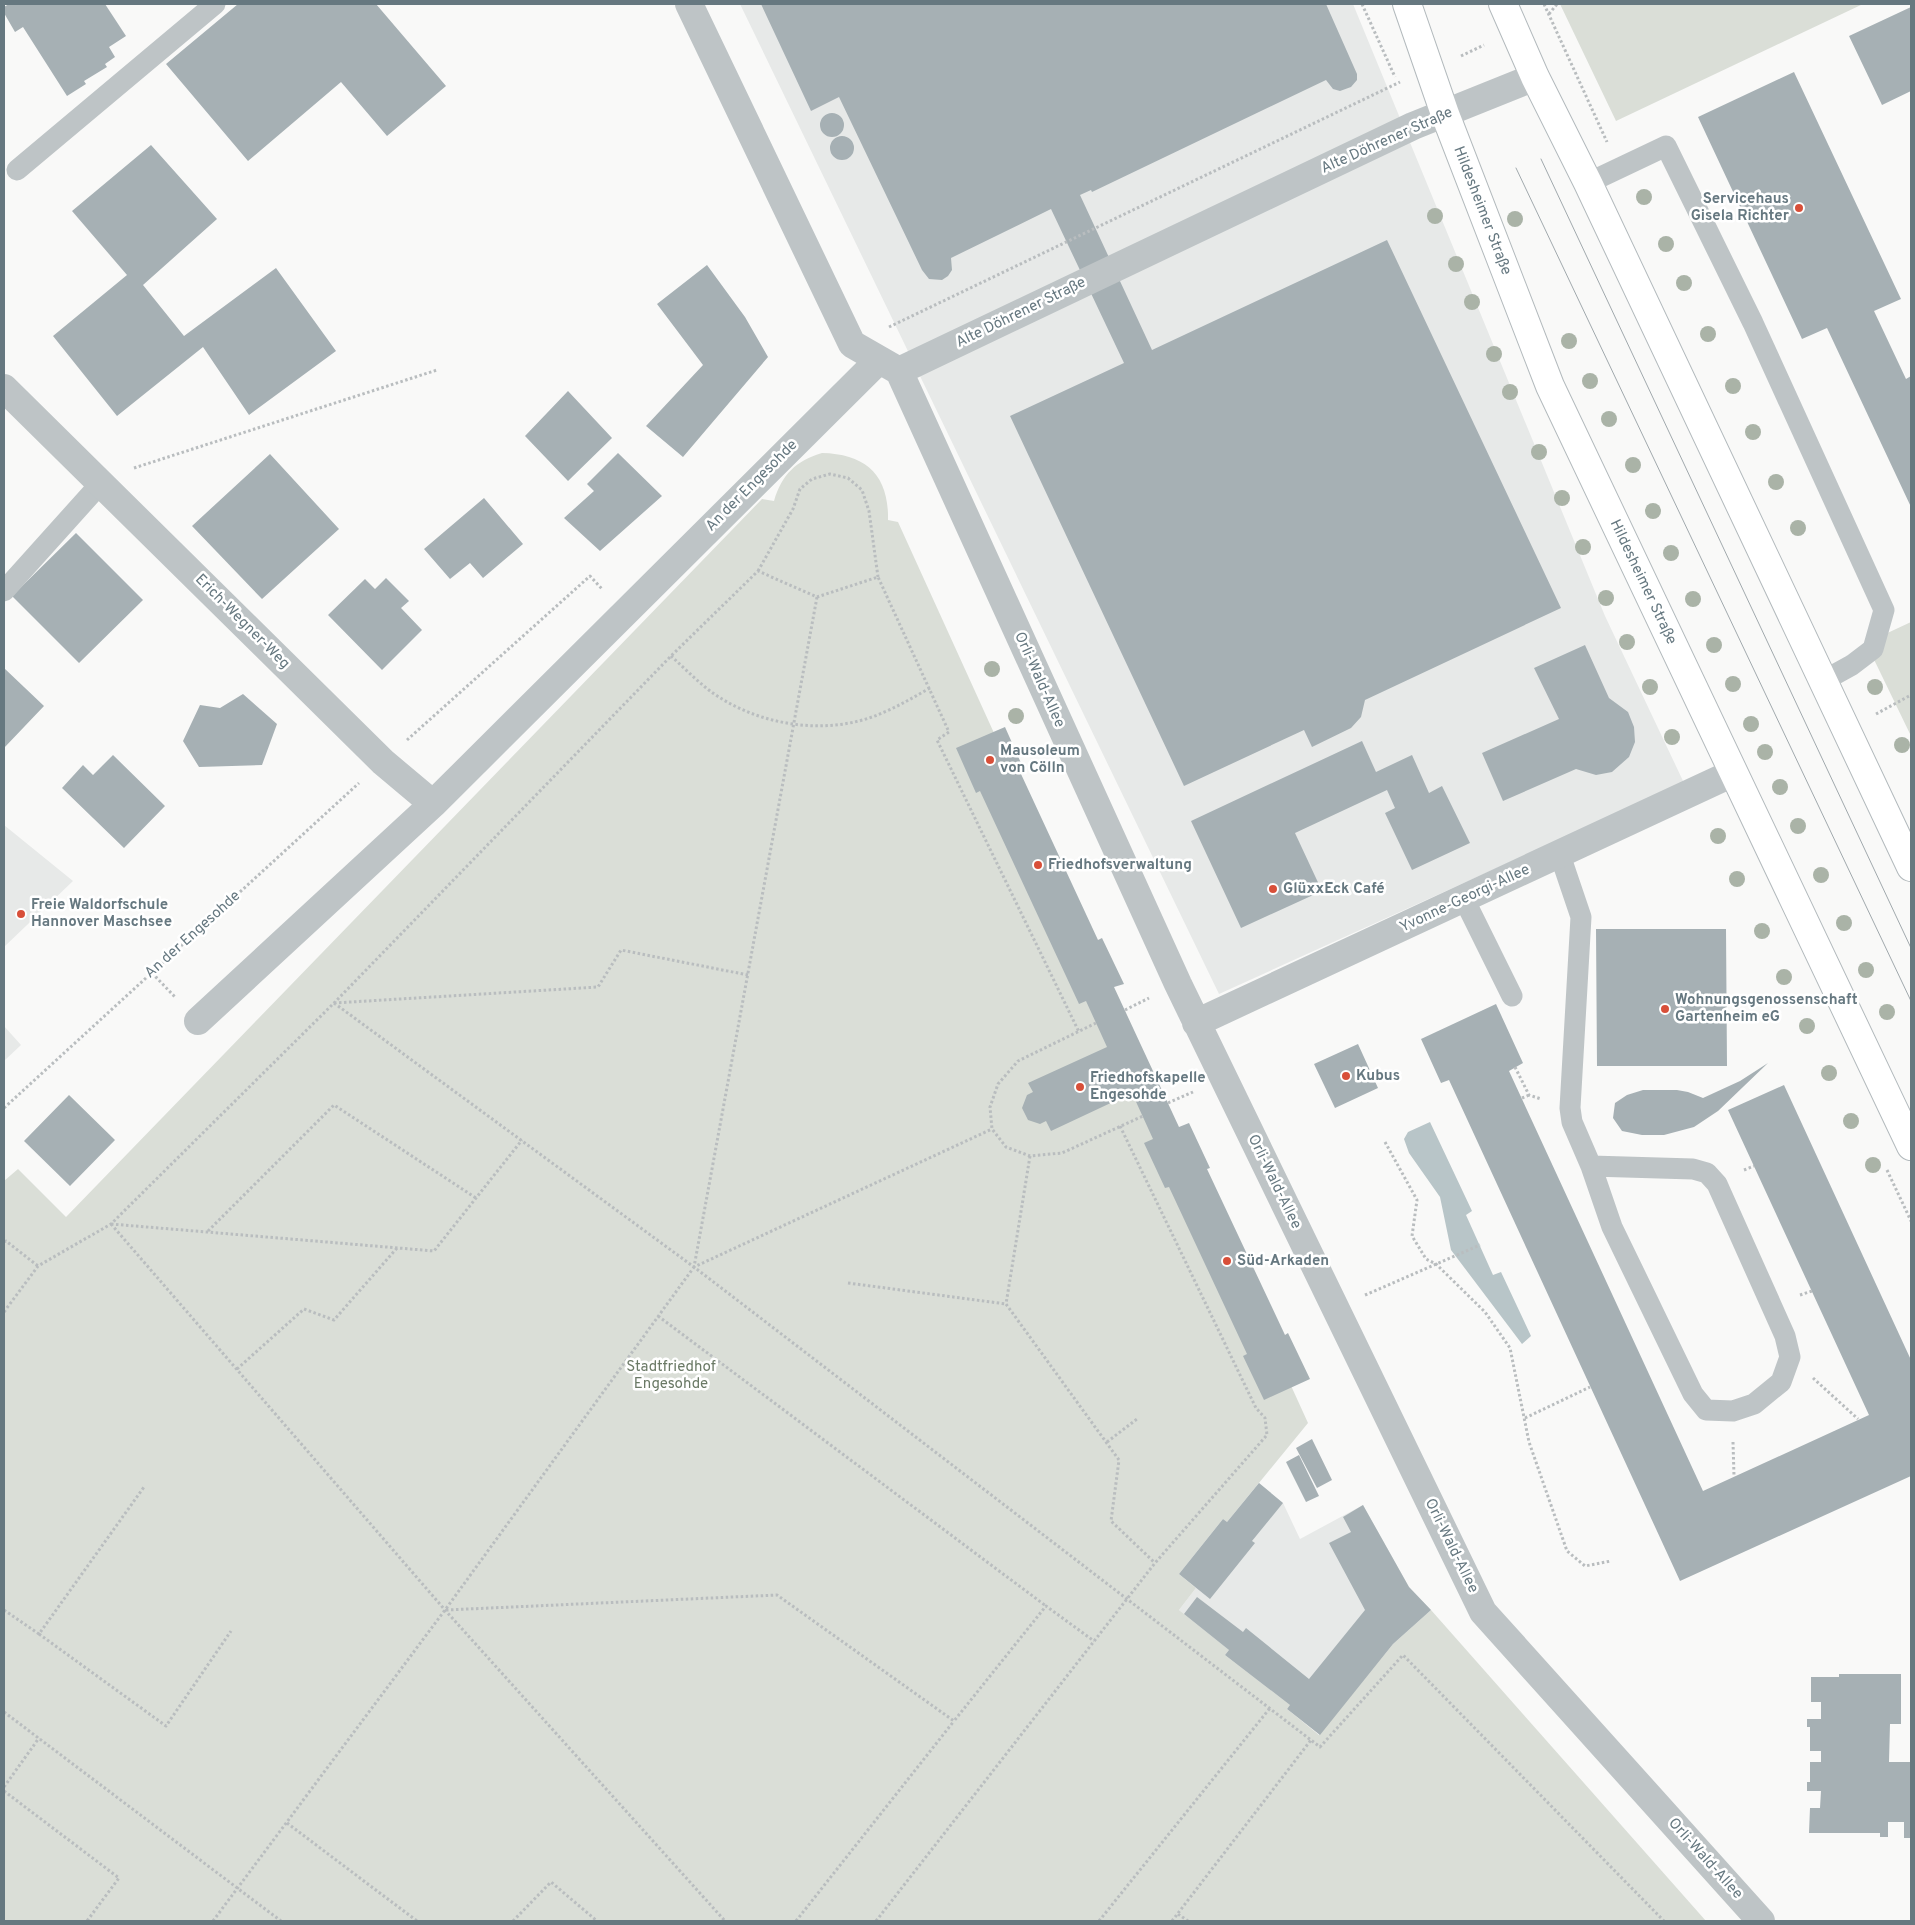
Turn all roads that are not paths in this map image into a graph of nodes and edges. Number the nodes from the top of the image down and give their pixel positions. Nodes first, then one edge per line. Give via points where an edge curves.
1 (215, 4) edge
2 (689, 4) edge
3 (1407, 4) edge
4 (1503, 4) edge
5 (1535, 77) junction
6 (1445, 114) junction
7 (17, 170) dead end
8 (1588, 183) junction
9 (889, 366) junction
10 (4, 388) edge
11 (99, 482) junction
12 (4, 591) edge
13 (1823, 681) junction
14 (1733, 773) junction
15 (433, 804) junction
16 (1560, 855) junction
17 (1911, 867) edge
18 (1464, 899) junction
19 (1512, 996) dead end
20 (198, 1021) dead end
21 (1196, 1023) junction
22 (1911, 1146) edge
23 (1591, 1166) junction
24 (1761, 1921) edge

1 - 7 lane
2 - 9 street via 852,344
3 - 6 main road, Hildesheimer Straße
4 - 5 main road
5 - 6 street, Alte Döhrener Straße
5 - 8 main road
6 - 9 street, Alte Döhrener Straße
6 - 14 main road, Hildesheimer Straße via 1550,386
8 - 13 main road
8 - 13 lane via 1666,146 1753,323 1884,610 1873,649
9 - 15 street, An der Engesohde via 626,612
9 - 21 street, Orli-Wald-Allee
10 - 11 street, Erich-Wegner-Weg
11 - 12 lane
11 - 15 street, Erich-Wegner-Weg via 383,762
13 - 17 main road
14 - 16 street, Yvonne-Georgi-Allee
14 - 22 main road, Hildesheimer Straße
15 - 20 street, An der Engesohde
16 - 18 street, Yvonne-Georgi-Allee
16 - 23 lane via 1581,916 1570,1108 1572,1122
18 - 19 lane
18 - 21 street, Yvonne-Georgi-Allee
21 - 24 street, Orli-Wald-Allee via 1483,1612
23 - 23 lane via 1612,1227 1693,1394 1706,1410 1733,1411 1754,1404 1781,1382 1790,1358 1785,1336 1717,1184 1706,1173 1693,1169

